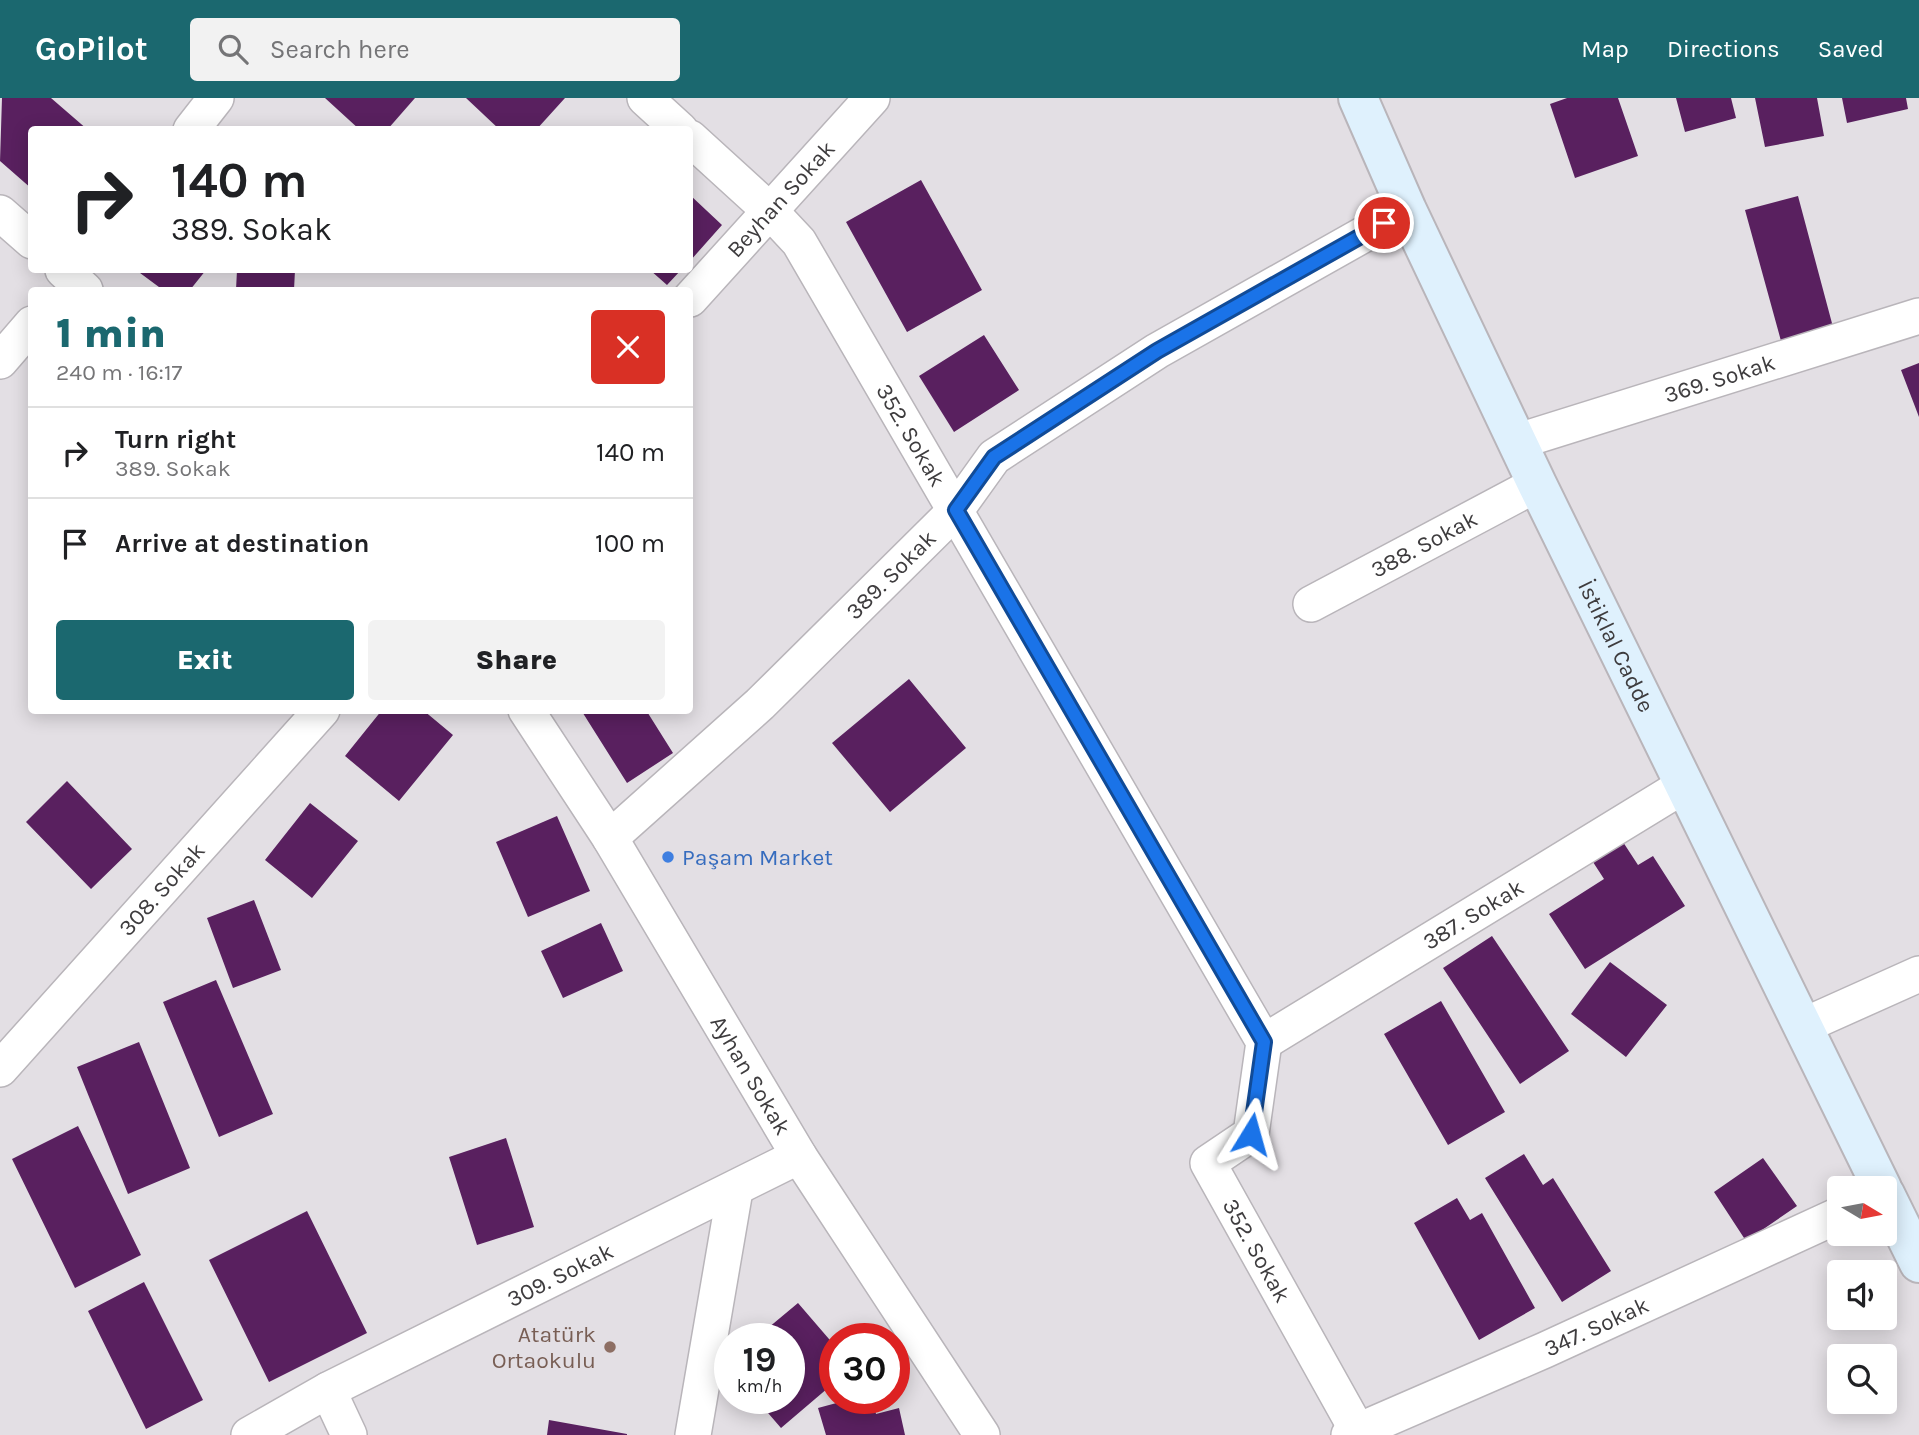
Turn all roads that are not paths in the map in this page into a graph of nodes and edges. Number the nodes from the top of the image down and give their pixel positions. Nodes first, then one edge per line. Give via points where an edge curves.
1 (216, 98) edge
2 (645, 98) edge
3 (872, 98) edge
4 (1359, 98) edge
5 (194, 126) edge
6 (676, 126) edge
7 (693, 141) edge
8 (769, 210) junction
9 (1407, 210) junction
10 (0, 213) edge
11 (28, 238) edge
12 (693, 296) edge
13 (1919, 316) edge
14 (28, 329) edge
15 (0, 361) edge
16 (1519, 441) junction
17 (1537, 484) junction
18 (956, 510) junction
19 (1311, 604) dead end
20 (318, 714) edge
21 (529, 714) edge
22 (1683, 786) junction
23 (610, 838) junction
24 (1919, 974) edge
25 (1803, 1026) junction
26 (1264, 1042) junction
27 (0, 1069) edge
28 (799, 1156) junction
29 (1876, 1176) edge
30 (735, 1190) junction
31 (1897, 1218) edge
32 (1827, 1221) edge
33 (1919, 1263) edge
34 (328, 1390) junction
35 (1353, 1432) edge
36 (249, 1435) edge
37 (349, 1435) edge
38 (693, 1435) edge
39 (982, 1435) edge

1 - 5 street
2 - 6 street
3 - 8 street, Beyhan Sokak
4 - 9 street, İstiklal Cadde
7 - 8 street, 352. Sokak
8 - 12 street, Beyhan Sokak
8 - 18 street, 352. Sokak via 799,242
9 - 16 street, İstiklal Cadde
9 - 18 street, 389. Sokak via 1157,351 994,457
10 - 11 street
13 - 16 street, 369. Sokak
14 - 15 street
16 - 17 street, İstiklal Cadde
17 - 19 street, 388. Sokak
17 - 22 street, İstiklal Cadde
18 - 23 street, 389. Sokak via 760,704
18 - 26 street, 352. Sokak
20 - 27 street, 308. Sokak
21 - 23 street, Ayhan Sokak
22 - 25 street, İstiklal Cadde
22 - 26 street, 387. Sokak
23 - 28 street, Ayhan Sokak
24 - 25 street
25 - 29 street, İstiklal Cadde
26 - 35 street, 352. Sokak via 1251,1134 1208,1163
28 - 30 street, 309. Sokak
28 - 39 street, Ayhan Sokak
30 - 34 street, 309. Sokak
30 - 38 street
31 - 33 street
32 - 35 street, 347. Sokak
34 - 36 street, 309. Sokak
34 - 37 street

